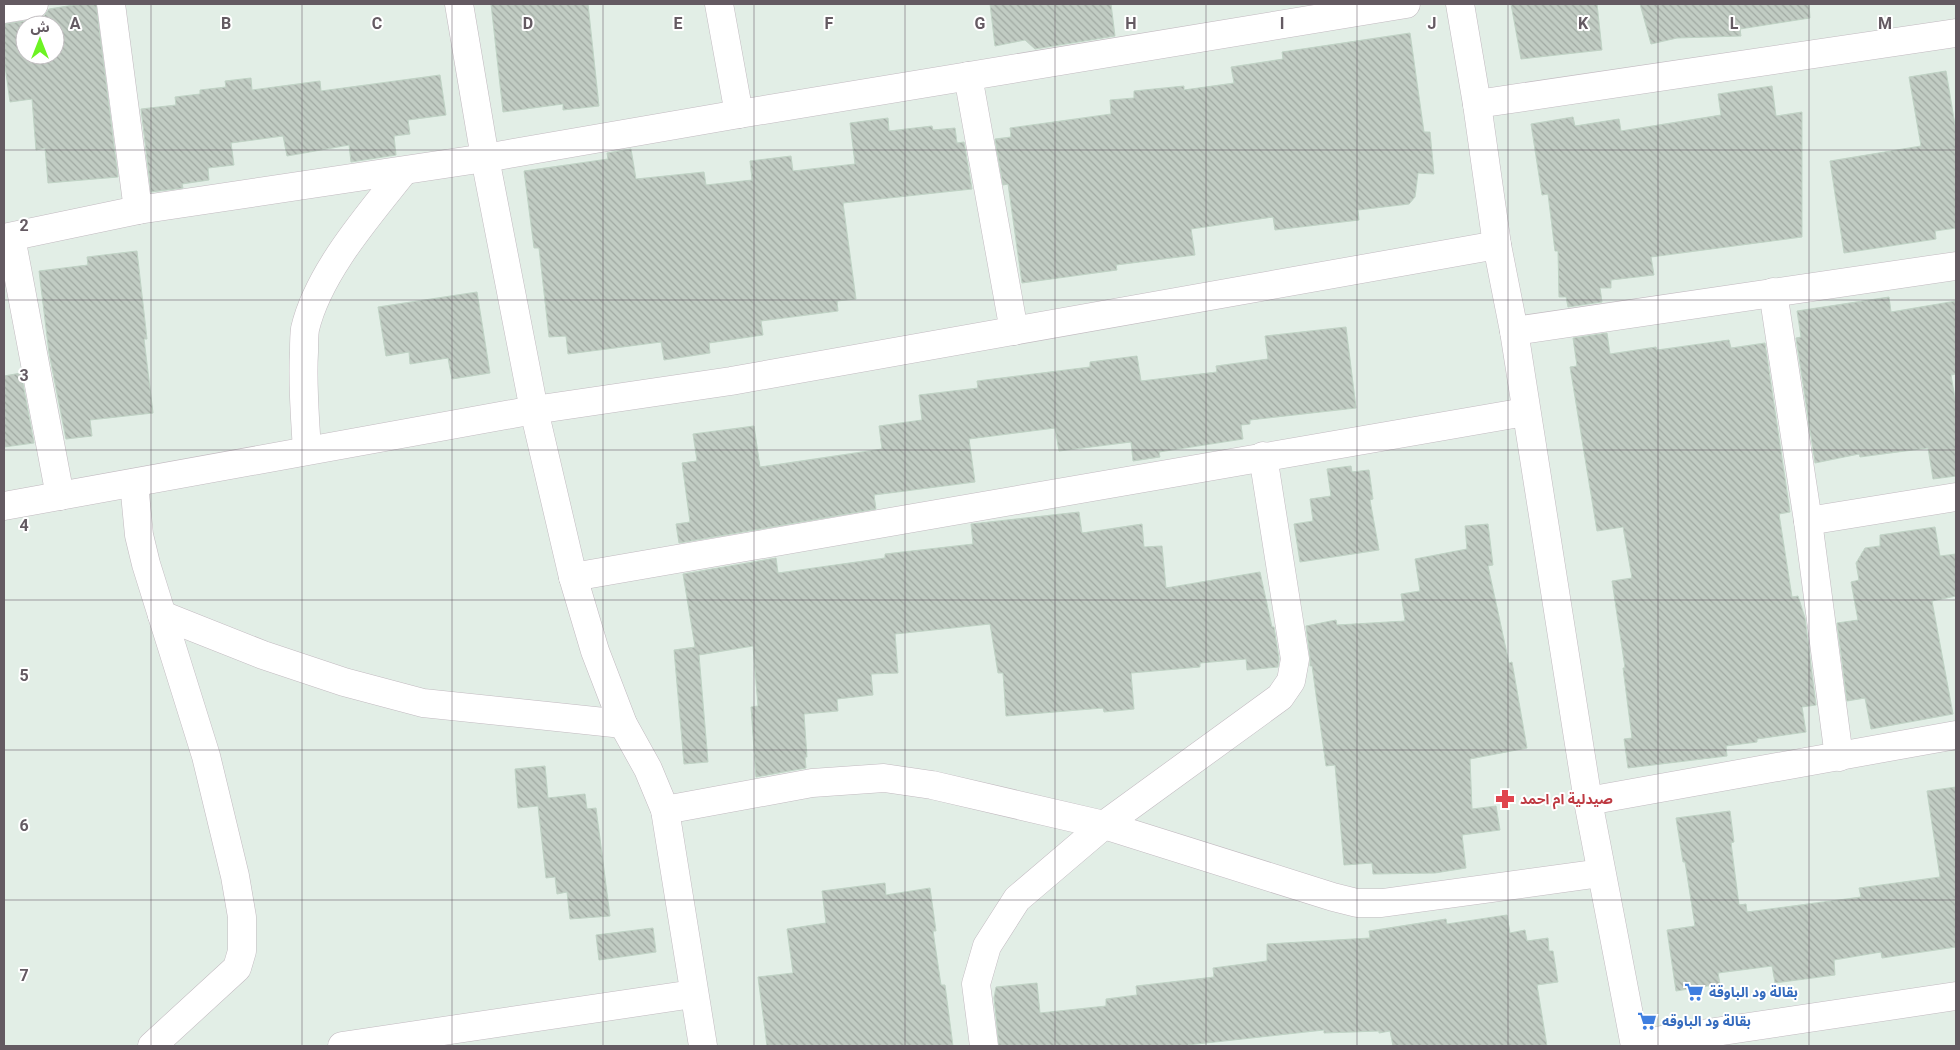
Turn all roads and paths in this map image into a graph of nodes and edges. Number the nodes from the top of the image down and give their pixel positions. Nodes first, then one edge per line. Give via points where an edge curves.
1 (34, 4) edge
2 (111, 4) edge
3 (459, 4) edge
4 (719, 4) edge
5 (1406, 4) edge
6 (1460, 4) edge
7 (4, 9) edge
8 (1956, 33) edge
9 (968, 76) junction
10 (1478, 104) junction
11 (738, 114) junction
12 (485, 158) junction
13 (403, 172) junction
14 (138, 210) junction
15 (7, 237) edge
16 (1497, 245) junction
17 (1956, 266) edge
18 (1773, 292) junction
19 (1014, 331) junction
20 (1514, 331) junction
21 (534, 410) junction
22 (1525, 412) junction
23 (307, 450) junction
24 (1263, 456) junction
25 (134, 483) junction
26 (60, 496) junction
27 (1956, 497) edge
28 (4, 506) edge
29 (1808, 521) junction
30 (573, 578) junction
31 (162, 614) junction
32 (623, 724) junction
33 (1956, 735) edge
34 (1840, 757) junction
35 (1588, 802) junction
36 (665, 810) junction
37 (1104, 825) junction
38 (1601, 872) junction
39 (693, 994) junction
40 (1956, 996) edge
41 (1635, 1045) edge
42 (152, 1046) edge
43 (342, 1046) edge
44 (703, 1046) edge
45 (984, 1046) edge

1 - 7 street
2 - 14 street
3 - 12 street
4 - 11 street
5 - 9 street
6 - 10 street
8 - 10 street
9 - 11 street
9 - 19 street
10 - 16 street
11 - 12 street
12 - 13 street
12 - 21 street
13 - 14 street
13 - 23 street via 332,268 305,330 303,371
14 - 15 street
15 - 26 street
16 - 19 street
16 - 20 street
17 - 18 street
18 - 20 street
18 - 29 street
19 - 21 street via 730,381
20 - 22 street
21 - 23 street
21 - 30 street
22 - 24 street
22 - 35 street
23 - 25 street
24 - 30 street
24 - 37 street via 1295,659 1291,681 1280,697
25 - 26 street
25 - 31 street via 139,535
26 - 28 street
27 - 29 street
29 - 34 street
30 - 32 street via 595,651
31 - 32 street via 263,655 344,682 423,703
31 - 42 street via 208,765 235,876 242,917 242,951 237,968
32 - 36 street via 648,769
33 - 34 street
34 - 35 street
35 - 38 street
36 - 37 street via 812,783 884,778 932,785
36 - 39 street
37 - 38 street via 1357,903 1382,903
37 - 45 street via 1017,899 987,946 976,984
38 - 41 street
39 - 43 street
39 - 44 street
40 - 41 street

